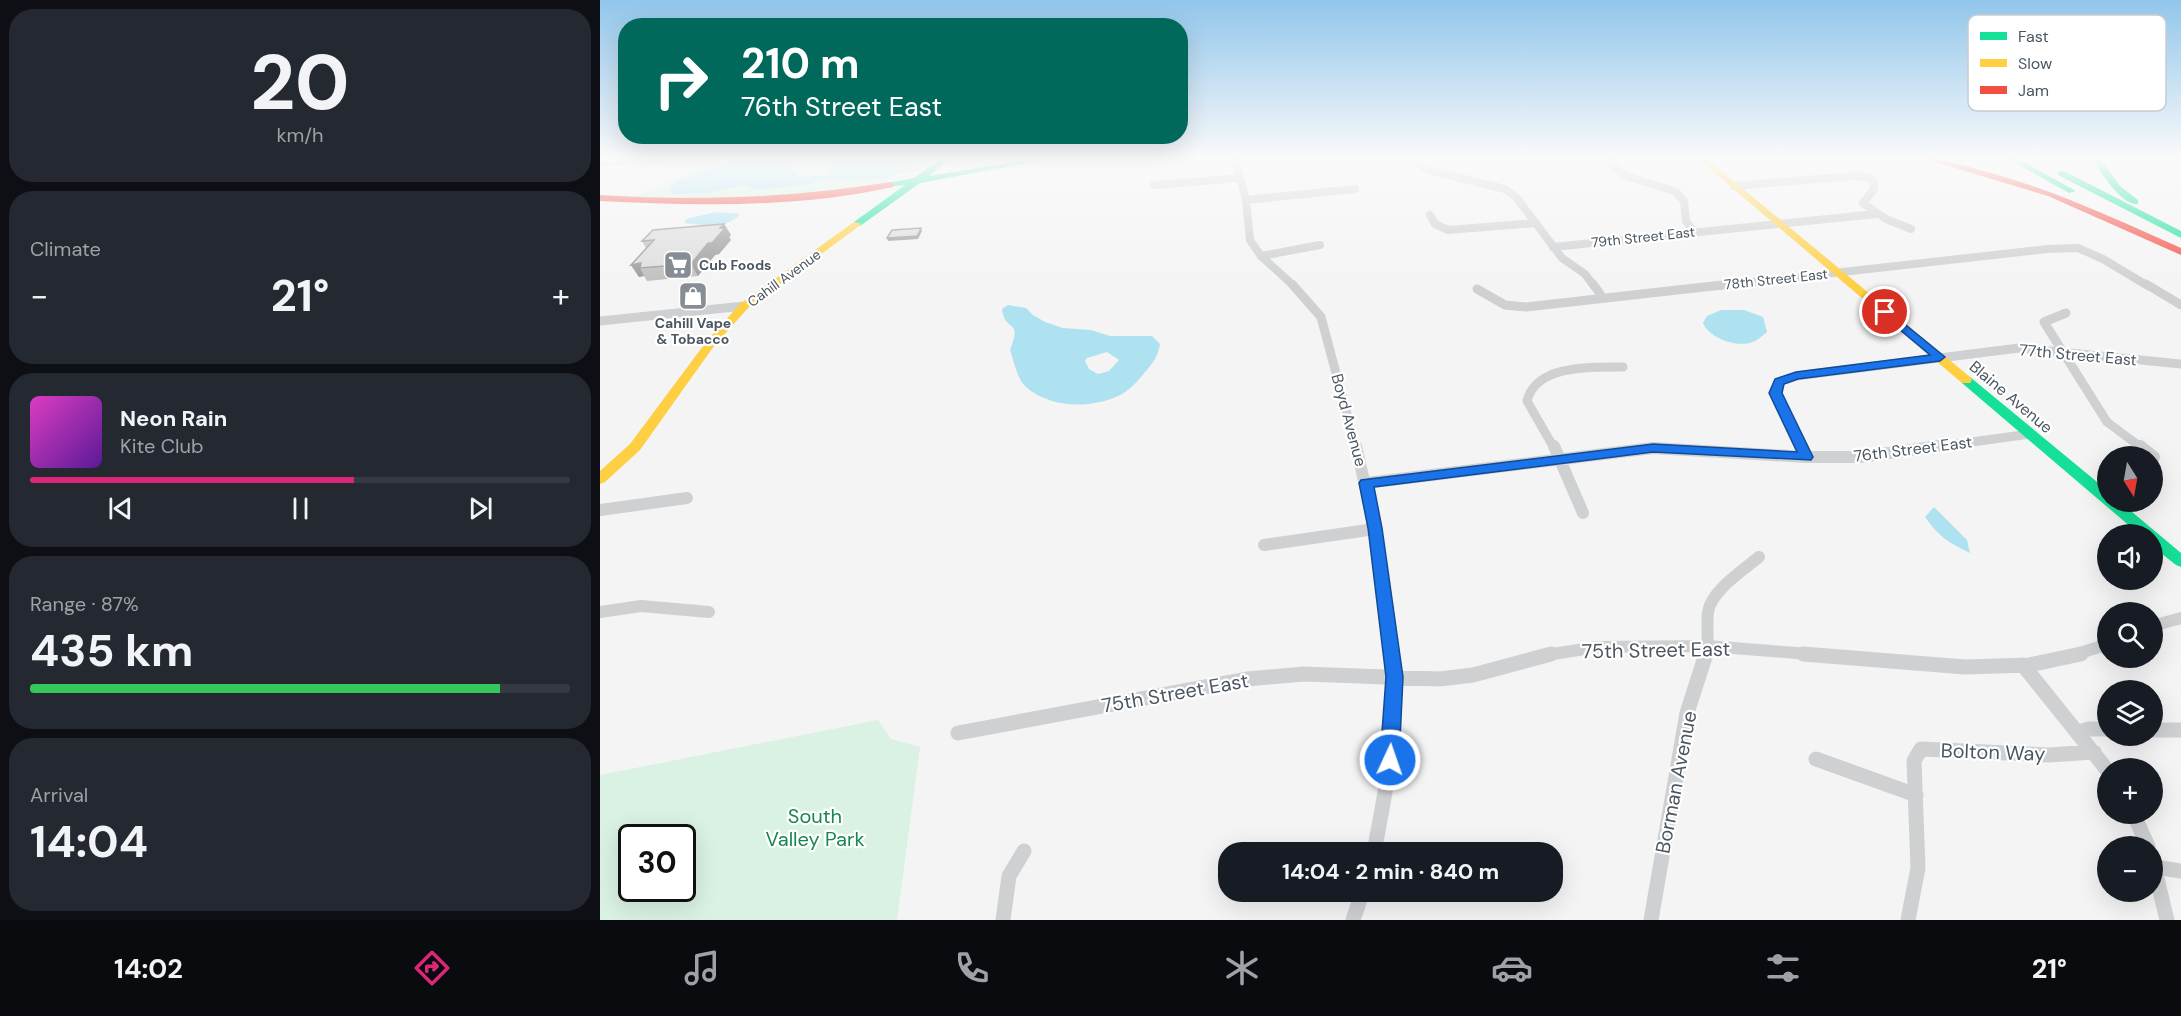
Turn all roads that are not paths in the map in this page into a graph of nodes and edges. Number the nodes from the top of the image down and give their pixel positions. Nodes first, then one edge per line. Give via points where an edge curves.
1 (1246, 200) edge
2 (639, 201) edge
3 (774, 201) edge
4 (891, 201) edge
5 (1519, 201) edge
6 (1684, 201) edge
7 (1752, 201) edge
8 (1865, 201) edge
9 (2068, 201) edge
10 (2089, 201) edge
11 (2114, 201) edge
12 (2134, 201) edge
13 (1876, 214) junction
14 (1430, 215) dead end
15 (1536, 223) junction
16 (1780, 224) junction
17 (1911, 229) dead end
18 (2181, 230) edge
19 (1694, 232) junction
20 (2181, 236) edge
21 (1320, 245) dead end
22 (1553, 247) junction
23 (2181, 251) edge
24 (1261, 256) junction
25 (1837, 272) junction
26 (1478, 289) dead end
27 (1603, 298) junction
28 (2181, 305) edge
29 (744, 306) junction
30 (2066, 313) dead end
31 (600, 321) edge
32 (2060, 351) junction
33 (1940, 357) junction
34 (2181, 364) edge
35 (1623, 367) dead end
36 (2030, 434) junction
37 (2139, 446) edge
38 (1806, 457) junction
39 (1561, 459) junction
40 (600, 479) edge
41 (1366, 483) junction
42 (2097, 490) edge
43 (687, 498) dead end
44 (600, 510) edge
45 (2123, 512) edge
46 (1583, 513) dead end
47 (2138, 524) edge
48 (1375, 528) junction
49 (1264, 545) dead end
50 (2163, 545) edge
51 (1759, 557) dead end
52 (2181, 561) edge
53 (600, 612) edge
54 (709, 612) dead end
55 (2181, 618) edge
56 (2163, 623) edge
57 (1708, 646) junction
58 (2097, 648) edge
59 (2023, 665) junction
60 (1395, 677) junction
61 (2097, 729) edge
62 (2163, 730) edge
63 (2181, 730) edge
64 (2079, 732) junction
65 (958, 733) dead end
66 (2094, 752) junction
67 (2098, 758) edge
68 (1816, 759) dead end
69 (1916, 795) junction
70 (1376, 842) edge
71 (1024, 851) dead end
72 (2163, 866) edge
73 (2181, 871) edge
74 (2163, 900) edge
75 (1359, 902) edge
76 (1002, 920) edge
77 (1353, 920) edge
78 (1651, 920) edge
79 (1908, 920) edge
80 (2168, 920) edge

1 - 24 street, Boyd Avenue via 1250,240
2 - 3 main road via 735,204
4 - 29 main road, Cahill Avenue
5 - 15 street
6 - 19 street via 1686,221
7 - 16 main road, Blaine Avenue
8 - 13 street
9 - 23 main road
10 - 23 main road
11 - 20 main road
12 - 18 main road
13 - 16 street, 79th Street East
13 - 17 street
14 - 15 street via 1436,224 1448,230
15 - 22 street
16 - 19 street, 79th Street East
16 - 25 main road, Blaine Avenue
19 - 22 street, 79th Street East
21 - 24 street
22 - 27 street via 1585,274
24 - 41 street, Boyd Avenue via 1302,293 1321,317
25 - 27 street, 78th Street East
25 - 28 street, 78th Street East via 2078,249 2103,259
25 - 33 main road, Blaine Avenue
26 - 27 street, 78th Street East via 1505,304 1526,307
29 - 31 street
29 - 40 main road, Cahill Avenue via 710,345 635,447
30 - 32 street via 2044,322
32 - 33 street, 77th Street East via 2019,348
32 - 34 street, 77th Street East
32 - 37 street via 2107,422
33 - 36 main road, Blaine Avenue
33 - 38 street, 77th Street East via 1796,376 1779,382 1775,393
35 - 39 street via 1561,373 1540,380 1530,389 1527,401
36 - 38 street, 76th Street East via 1860,457
36 - 42 main road, Blaine Avenue
38 - 39 street, 76th Street East via 1653,448
39 - 41 street, 76th Street East
39 - 46 street
41 - 48 street, Boyd Avenue
43 - 44 street
45 - 47 main road, Blaine Avenue
48 - 49 street
48 - 60 street, Boyd Avenue
50 - 52 main road, Blaine Avenue
51 - 57 street, Borman Avenue via 1723,586 1708,610
53 - 54 street via 623,605
55 - 56 street
57 - 59 street, 75th Street East via 1965,667
57 - 60 street, 75th Street East via 1598,647 1554,653 1473,675 1440,679
57 - 78 street, Borman Avenue via 1687,713
58 - 59 street, 75th Street East
59 - 64 street
60 - 65 street, 75th Street East via 1304,674 1247,679
60 - 70 street, Boyd Avenue via 1388,781
61 - 64 street
62 - 63 street
64 - 66 street
66 - 67 street
66 - 69 street, Bolton Way via 2049,755 1922,749 1914,761
68 - 69 street
69 - 79 street, Bolton Way via 1918,868
71 - 76 street via 1009,876
72 - 73 street
74 - 80 street
75 - 77 street

